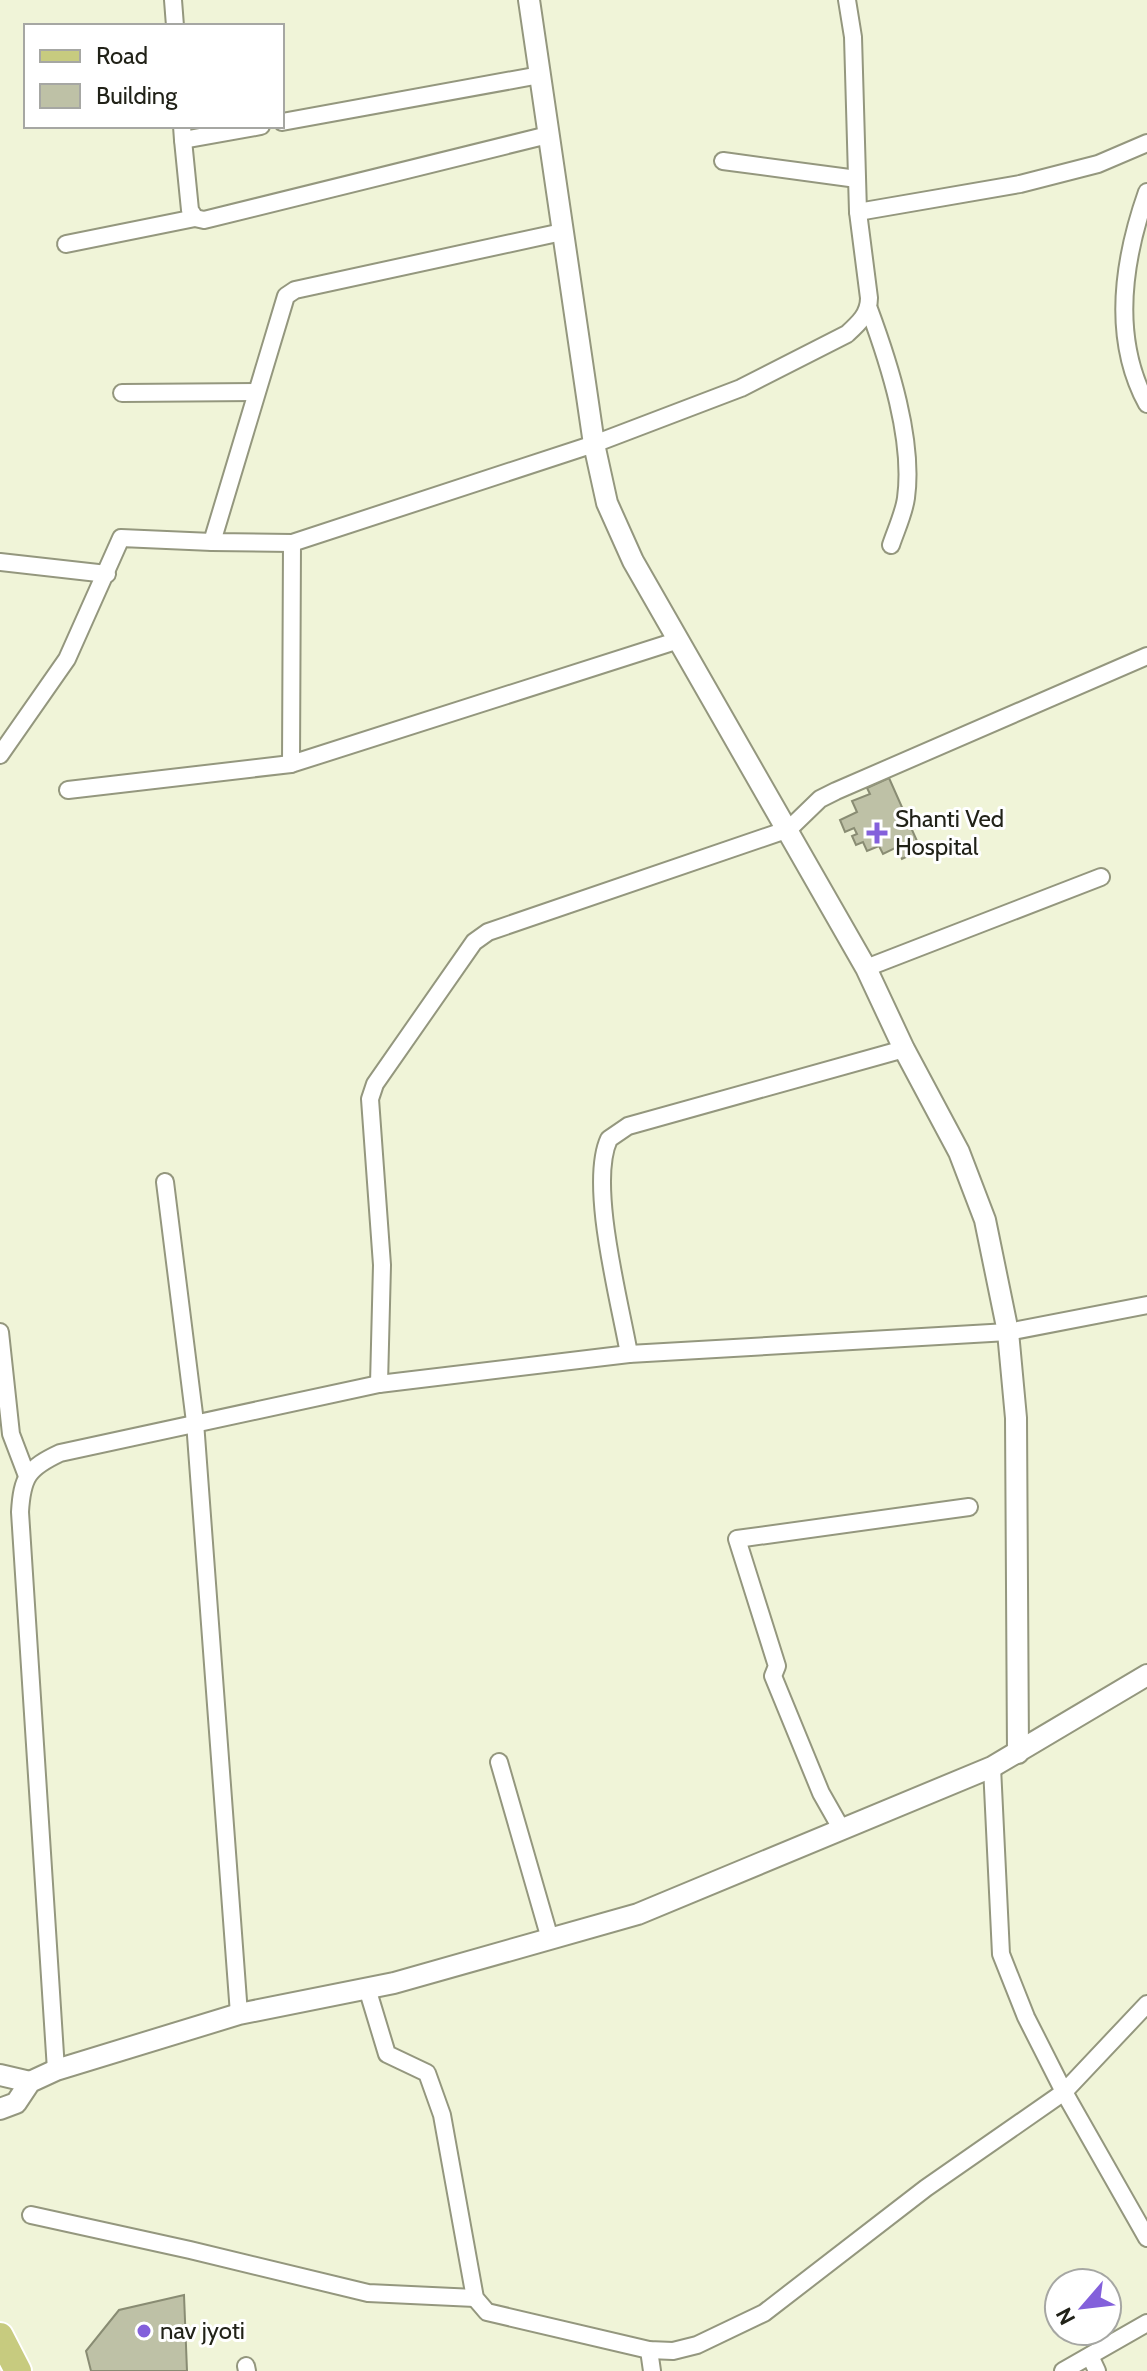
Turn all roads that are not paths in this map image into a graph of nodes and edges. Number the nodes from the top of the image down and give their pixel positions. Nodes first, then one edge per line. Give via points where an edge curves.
1 (173, 0) edge
2 (529, 0) edge
3 (847, 0) edge
4 (175, 24) edge
5 (540, 75) junction
6 (284, 122) edge
7 (238, 128) edge
8 (182, 133) edge
9 (548, 135) junction
10 (1147, 143) edge
11 (723, 161) dead end
12 (857, 179) junction
13 (1147, 192) edge
14 (858, 212) junction
15 (195, 218) junction
16 (562, 232) junction
17 (66, 244) dead end
18 (869, 309) junction
19 (256, 392) junction
20 (122, 393) dead end
21 (1147, 404) edge
22 (594, 444) junction
23 (212, 542) junction
24 (292, 543) junction
25 (891, 545) dead end
26 (0, 562) edge
27 (107, 574) junction
28 (679, 640) junction
29 (1147, 656) edge
30 (0, 755) edge
31 (291, 764) junction
32 (68, 790) dead end
33 (789, 829) junction
34 (1101, 877) dead end
35 (866, 968) junction
36 (904, 1049) junction
37 (165, 1182) dead end
38 (1147, 1305) edge
39 (0, 1332) edge
40 (1008, 1332) junction
41 (629, 1354) junction
42 (379, 1384) junction
43 (195, 1422) junction
44 (27, 1476) junction
45 (969, 1507) dead end
46 (1147, 1675) edge
47 (1018, 1753) junction
48 (499, 1762) dead end
49 (992, 1767) junction
50 (842, 1830) junction
51 (550, 1939) junction
52 (367, 1988) junction
53 (1147, 2004) edge
54 (239, 2014) junction
55 (56, 2070) junction
56 (0, 2075) edge
57 (30, 2082) junction
58 (1064, 2092) junction
59 (0, 2109) edge
60 (31, 2215) dead end
61 (1147, 2238) edge
62 (475, 2298) junction
63 (1147, 2323) edge
64 (0, 2336) edge
65 (649, 2350) junction
66 (1093, 2364) edge
67 (18, 2371) edge
68 (652, 2371) edge
69 (1063, 2371) edge

1 - 4 street
2 - 5 street
3 - 12 street
5 - 6 street
5 - 9 street
7 - 8 street
8 - 15 street
9 - 15 street via 204,220
9 - 16 street
10 - 14 street via 1098,164 1020,184
11 - 12 street
12 - 14 street
13 - 21 street via 1136,222 1123,303 1126,348
14 - 18 street
15 - 17 street
16 - 19 street via 295,290 282,302
16 - 22 street
18 - 22 street via 847,334 741,388
18 - 25 street via 894,386 903,439 906,499
19 - 20 street
19 - 23 street
22 - 24 street
22 - 28 street via 607,503
23 - 24 street
23 - 27 street via 121,538
24 - 31 street
26 - 27 street
27 - 30 street via 67,659
28 - 31 street
28 - 33 street
29 - 33 street via 836,791
31 - 32 street
33 - 35 street
33 - 42 street via 488,932 474,942 375,1084 370,1099 382,1265
34 - 35 street
35 - 36 street
36 - 40 street via 976,1192 993,1248
36 - 41 street via 628,1126 609,1139 601,1166 601,1200
37 - 43 street
38 - 40 street
39 - 44 street via 11,1434
40 - 41 street
40 - 47 street via 1016,1434
41 - 42 street
42 - 43 street
43 - 44 street via 60,1453
43 - 54 street
44 - 55 street via 20,1512
45 - 50 street via 737,1539 777,1666 773,1676 821,1793
46 - 47 street
47 - 49 street
48 - 51 street
49 - 50 street
49 - 58 street via 1001,1954
50 - 51 street via 638,1914
51 - 52 street
52 - 54 street
52 - 62 street via 387,2054 427,2073 442,2115
53 - 58 street
54 - 55 street
55 - 57 street
56 - 57 street
57 - 59 street via 16,2103
58 - 61 street
58 - 65 street via 926,2188 764,2313 697,2345
60 - 62 street via 368,2293
62 - 65 street via 487,2312
63 - 66 street
64 - 67 main road
65 - 68 street
66 - 69 street

